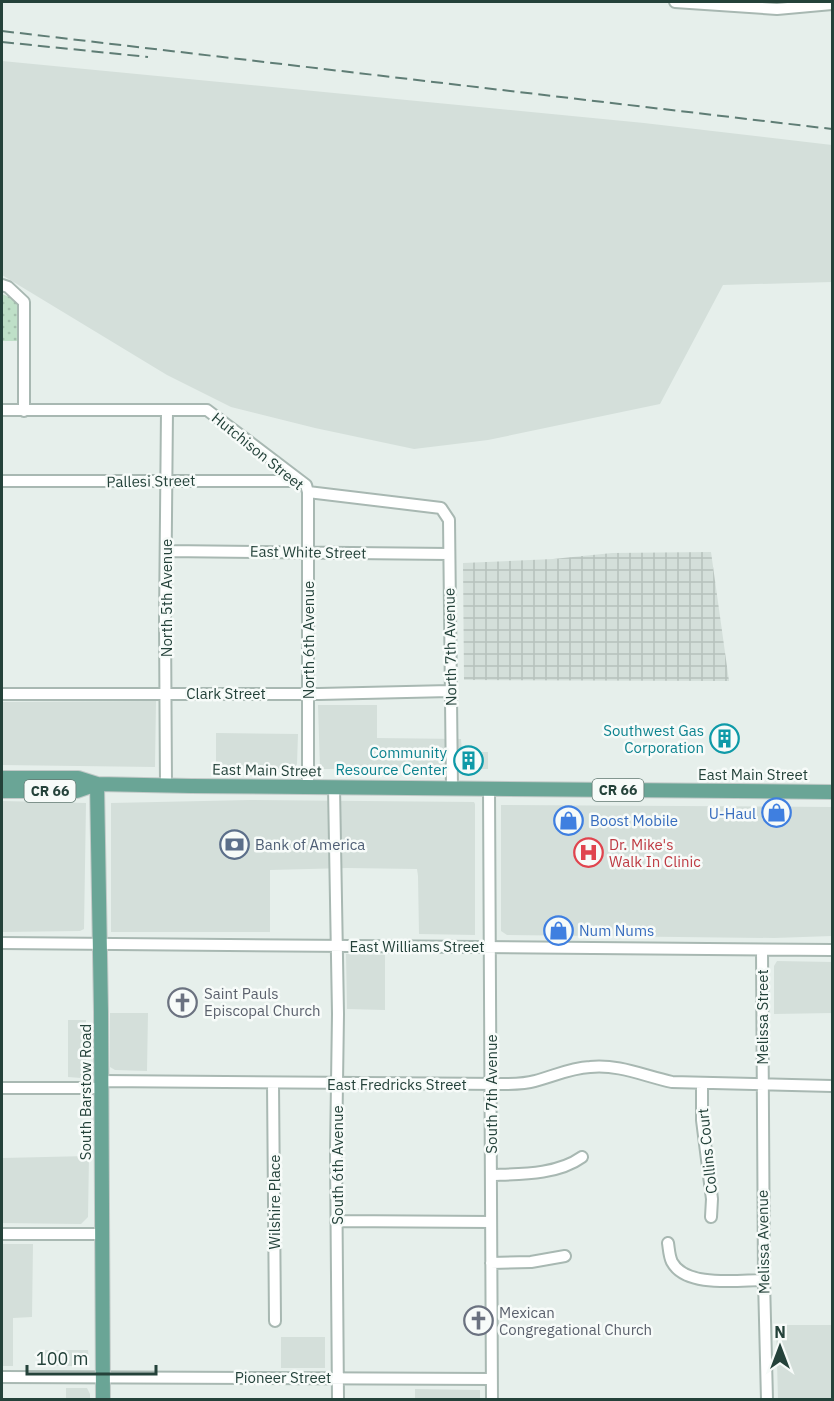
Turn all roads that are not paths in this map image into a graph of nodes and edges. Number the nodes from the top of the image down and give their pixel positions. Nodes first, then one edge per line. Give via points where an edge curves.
1 (675, 2) edge
2 (832, 4) edge
3 (2, 285) edge
4 (2, 410) edge
5 (167, 410) junction
6 (24, 411) junction
7 (166, 480) junction
8 (2, 481) edge
9 (300, 481) junction
10 (308, 492) junction
11 (441, 508) joint
12 (166, 551) junction
13 (308, 552) junction
14 (449, 554) junction
15 (450, 691) junction
16 (166, 693) junction
17 (2, 694) edge
18 (308, 694) junction
19 (2, 777) edge
20 (97, 784) junction
21 (166, 786) junction
22 (308, 787) junction
23 (334, 788) junction
24 (452, 788) junction
25 (489, 789) junction
26 (2, 790) edge
27 (832, 792) edge
28 (2, 943) edge
29 (100, 943) junction
30 (337, 946) junction
31 (490, 946) junction
32 (762, 950) junction
33 (832, 950) edge
34 (273, 1083) junction
35 (338, 1084) junction
36 (491, 1084) junction
37 (702, 1084) junction
38 (101, 1085) junction
39 (762, 1085) junction
40 (832, 1086) edge
41 (2, 1088) edge
42 (582, 1157) dead end
43 (491, 1175) junction
44 (711, 1217) dead end
45 (336, 1221) junction
46 (491, 1222) junction
47 (2, 1234) edge
48 (102, 1234) junction
49 (668, 1243) dead end
50 (565, 1256) dead end
51 (491, 1263) junction
52 (764, 1280) junction
53 (275, 1321) dead end
54 (2, 1377) edge
55 (103, 1377) junction
56 (338, 1377) junction
57 (492, 1380) junction
58 (103, 1400) edge
59 (338, 1400) edge
60 (492, 1400) edge
61 (767, 1400) edge

1 - 2 street via 777,9
3 - 6 street via 24,302
4 - 6 street, Hutchison Street
5 - 6 street, Hutchison Street
5 - 7 street, North 5th Avenue
5 - 9 street, Hutchison Street via 207,410
7 - 8 street, Pallesi Street
7 - 9 street, Pallesi Street
7 - 12 street, North 5th Avenue
9 - 10 street, Hutchison Street
10 - 11 street, Hutchison Street
10 - 13 street, North 6th Avenue
11 - 14 street, North 7th Avenue via 449,520
12 - 13 street, East White Street
12 - 16 street, North 5th Avenue
13 - 14 street, East White Street
13 - 18 street, North 6th Avenue
14 - 15 street, North 7th Avenue
15 - 18 street, Clark Street
15 - 24 street, North 7th Avenue
16 - 17 street, Clark Street
16 - 18 street, Clark Street
16 - 21 street, North 5th Avenue
18 - 22 street, North 6th Avenue
19 - 20 main road, East Main Street / CR 66 via 78,778
20 - 21 main road, East Main Street / CR 66
20 - 26 main road, East Main Street / CR 66 via 77,791
20 - 29 main road, South Barstow Road
21 - 22 main road, East Main Street / CR 66
22 - 23 main road, East Main Street / CR 66
23 - 24 main road, East Main Street / CR 66
23 - 30 street, South 6th Avenue
24 - 25 main road, East Main Street / CR 66
25 - 27 main road, East Main Street / CR 66
25 - 31 street, South 7th Avenue
28 - 29 street, East Williams Street
29 - 30 street, East Williams Street
29 - 38 main road, South Barstow Road
30 - 31 street, East Williams Street
30 - 35 street, South 6th Avenue
31 - 32 street, East Williams Street
31 - 36 street, South 7th Avenue
32 - 33 street, East Williams Street
32 - 39 street, Melissa Street
34 - 35 street, East Fredricks Street
34 - 38 street, East Fredricks Street
34 - 53 street, Wilshire Place
35 - 36 street, East Fredricks Street
35 - 45 street, South 6th Avenue
36 - 37 street, East Fredricks Street via 535,1081 576,1068 607,1066 672,1082
36 - 43 street, South 7th Avenue
37 - 39 street, East Fredricks Street
37 - 44 street, Collins Court
38 - 41 street, East Fredricks Street
38 - 48 main road, South Barstow Road
39 - 40 street, East Fredricks Street
39 - 52 street, Melissa Avenue
42 - 43 street via 538,1172
43 - 46 street, South 7th Avenue
45 - 46 street
45 - 56 street, South 6th Avenue
46 - 51 street, South 7th Avenue
47 - 48 street
48 - 55 main road, South Barstow Road
49 - 52 street via 671,1260 687,1276 704,1280
50 - 51 street
51 - 57 street, South 7th Avenue
52 - 61 street, Melissa Avenue
54 - 55 street, Pioneer Street
55 - 56 street, Pioneer Street
55 - 58 main road, South Barstow Road
56 - 57 street, Pioneer Street
56 - 59 street, South 6th Avenue
57 - 60 street, South 7th Avenue

